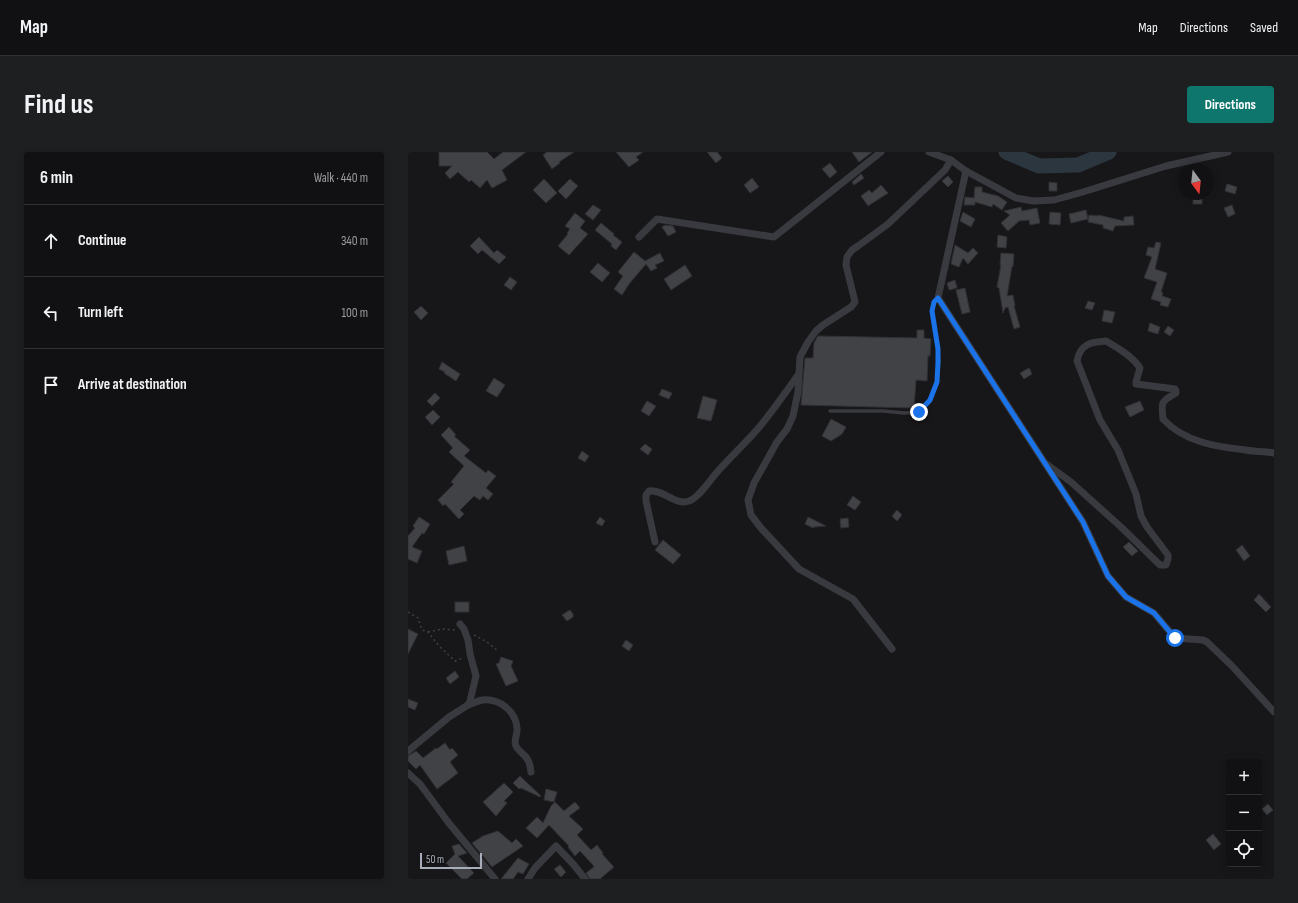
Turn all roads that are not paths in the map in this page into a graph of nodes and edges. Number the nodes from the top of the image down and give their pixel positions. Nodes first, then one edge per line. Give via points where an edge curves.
1 (881, 152) edge
2 (930, 152) edge
3 (1228, 152) edge
4 (951, 160) junction
5 (966, 171) junction
6 (640, 237) dead end
7 (938, 298) junction
8 (798, 375) junction
9 (830, 411) dead end
10 (1274, 453) edge
11 (1044, 463) junction
12 (654, 542) dead end
13 (460, 624) dead end
14 (892, 649) dead end
15 (468, 705) junction
16 (1274, 712) edge
17 (408, 751) edge
18 (531, 772) dead end
19 (408, 773) edge
20 (495, 879) edge
21 (528, 879) edge
22 (585, 879) edge

1 - 6 street via 774,237 657,219
2 - 4 street
3 - 5 street via 1166,166 1054,200 1033,201 1016,198
4 - 5 street
4 - 8 street via 945,170 888,224 847,257 846,265 855,302 851,308 816,331 800,357
5 - 7 street
7 - 9 lane via 932,311 938,349 937,382 930,400 919,412
7 - 11 street
8 - 12 street via 760,425 703,490 692,499 677,501 656,490 649,491 646,501
8 - 14 street via 798,392 787,429 754,483 748,500 751,516 799,569 853,599
10 - 11 street via 1223,448 1182,434 1163,419 1162,402 1176,393 1175,389 1136,384 1140,368 1137,364 1106,341 1097,341 1087,344 1078,355 1078,366 1100,420 1118,450 1136,494 1141,516 1168,555 1166,565 1160,565 1071,482
11 - 16 street via 1083,522 1108,576 1126,597 1154,613 1175,638 1207,642
13 - 15 street via 468,640 476,676
15 - 17 street
15 - 18 street via 489,700 506,707 518,729 515,744 529,761
19 - 20 street via 420,784
21 - 22 street via 556,846

